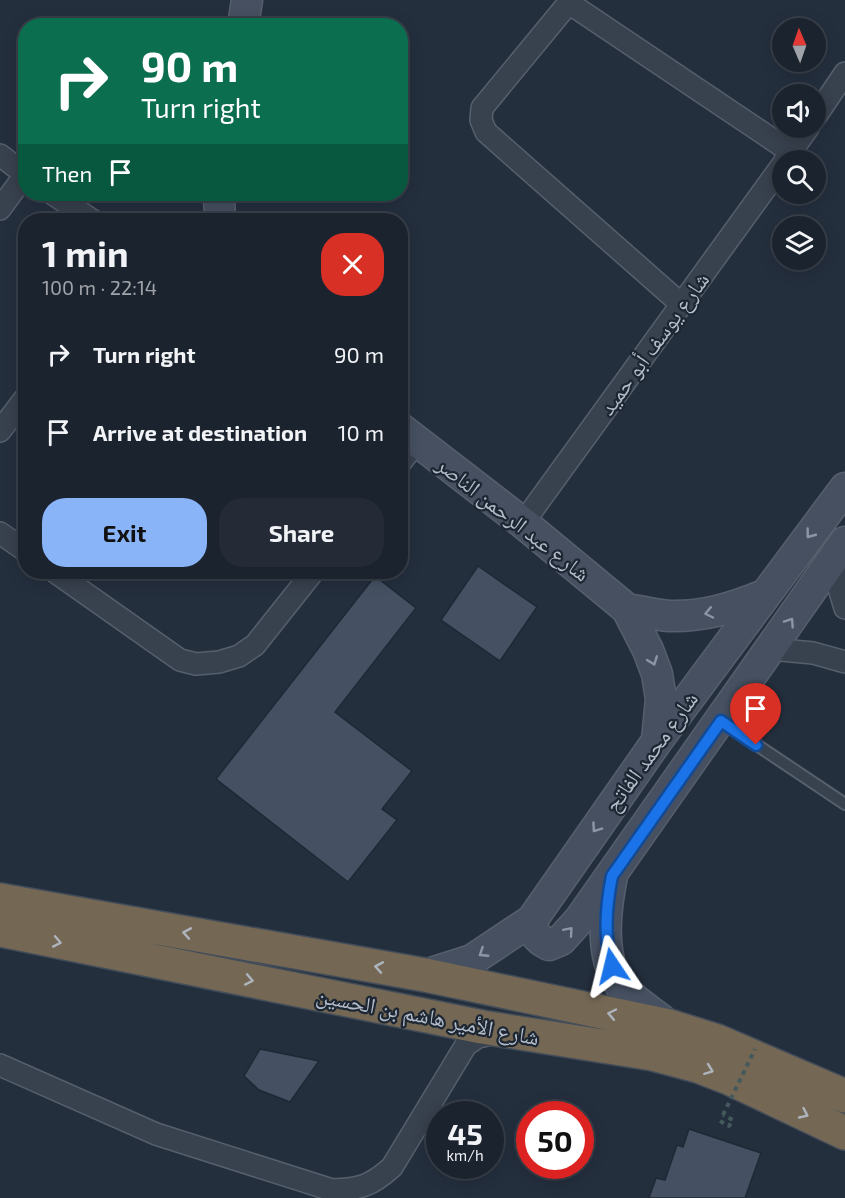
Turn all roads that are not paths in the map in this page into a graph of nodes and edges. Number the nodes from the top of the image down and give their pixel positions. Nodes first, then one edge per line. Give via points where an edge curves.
1 (247, 0) edge
2 (569, 1) edge
3 (244, 18) edge
4 (845, 73) edge
5 (826, 101) edge
6 (775, 150) edge
7 (0, 155) edge
8 (18, 169) edge
9 (772, 180) edge
10 (18, 185) edge
11 (64, 201) edge
12 (0, 209) edge
13 (82, 213) edge
14 (681, 304) junction
15 (18, 408) edge
16 (0, 432) edge
17 (408, 446) edge
18 (845, 488) edge
19 (523, 523) junction
20 (0, 533) edge
21 (18, 545) edge
22 (839, 550) edge
23 (65, 579) edge
24 (308, 579) edge
25 (765, 595) junction
26 (845, 608) edge
27 (627, 609) junction
28 (771, 649) junction
29 (845, 662) edge
30 (721, 721) junction
31 (657, 741) junction
32 (845, 804) edge
33 (612, 876) junction
34 (0, 900) edge
35 (532, 920) junction
36 (0, 930) edge
37 (425, 975) junction
38 (446, 1020) junction
39 (669, 1026) junction
40 (514, 1032) junction
41 (458, 1057) junction
42 (0, 1065) edge
43 (845, 1096) edge
44 (845, 1133) edge

1 - 3 main road
2 - 6 street
2 - 14 street via 482,108 481,120 486,132
4 - 5 street
7 - 8 street
9 - 14 street, شارع يوسف أبو حميد
10 - 12 street
11 - 13 street
14 - 19 street, شارع يوسف أبو حميد
15 - 16 street
17 - 19 main road, شارع عبد الرحمن الناصر
18 -> 25 main road, شارع محمد الفاتح
19 - 27 main road, شارع عبد الرحمن الناصر
20 - 21 street
22 - 26 street via 838,585
28 -> 22 main road, شارع محمد الفاتح
23 - 24 street via 180,660 196,664 219,663 255,645
25 -> 27 main road, شارع عبد الرحمن الناصر via 733,608 698,615 668,616
25 - 31 main road, شارع محمد الفاتح
27 -> 31 main road, شارع عبد الرحمن الناصر via 657,674 661,699
28 - 29 street via 813,653
28 - 30 main road, شارع محمد الفاتح
30 - 32 lane
30 - 33 main road, شارع محمد الفاتح
31 -> 35 main road, شارع محمد الفاتح
35 -> 33 main road via 533,932 539,940 549,945 561,940
33 - 39 main road, شارع محمد الفاتح via 606,905 607,948 612,966 625,990
37 -> 34 highway, شارع الأمير هاشم بن الحسين
35 -> 37 main road, شارع محمد الفاتح via 472,960
36 -> 38 highway, شارع الأمير هاشم بن الحسين
39 -> 37 highway, شارع الأمير هاشم بن الحسين
38 - 40 highway, شارع الأمير هاشم بن الحسين
38 - 41 street via 460,1035
39 - 43 highway, شارع الأمير هاشم بن الحسين via 717,1041
40 - 41 street via 478,1037
40 -> 44 highway, شارع الأمير هاشم بن الحسين via 652,1054 698,1066
41 - 42 street via 392,1167 376,1181 357,1189 332,1190 156,1134

